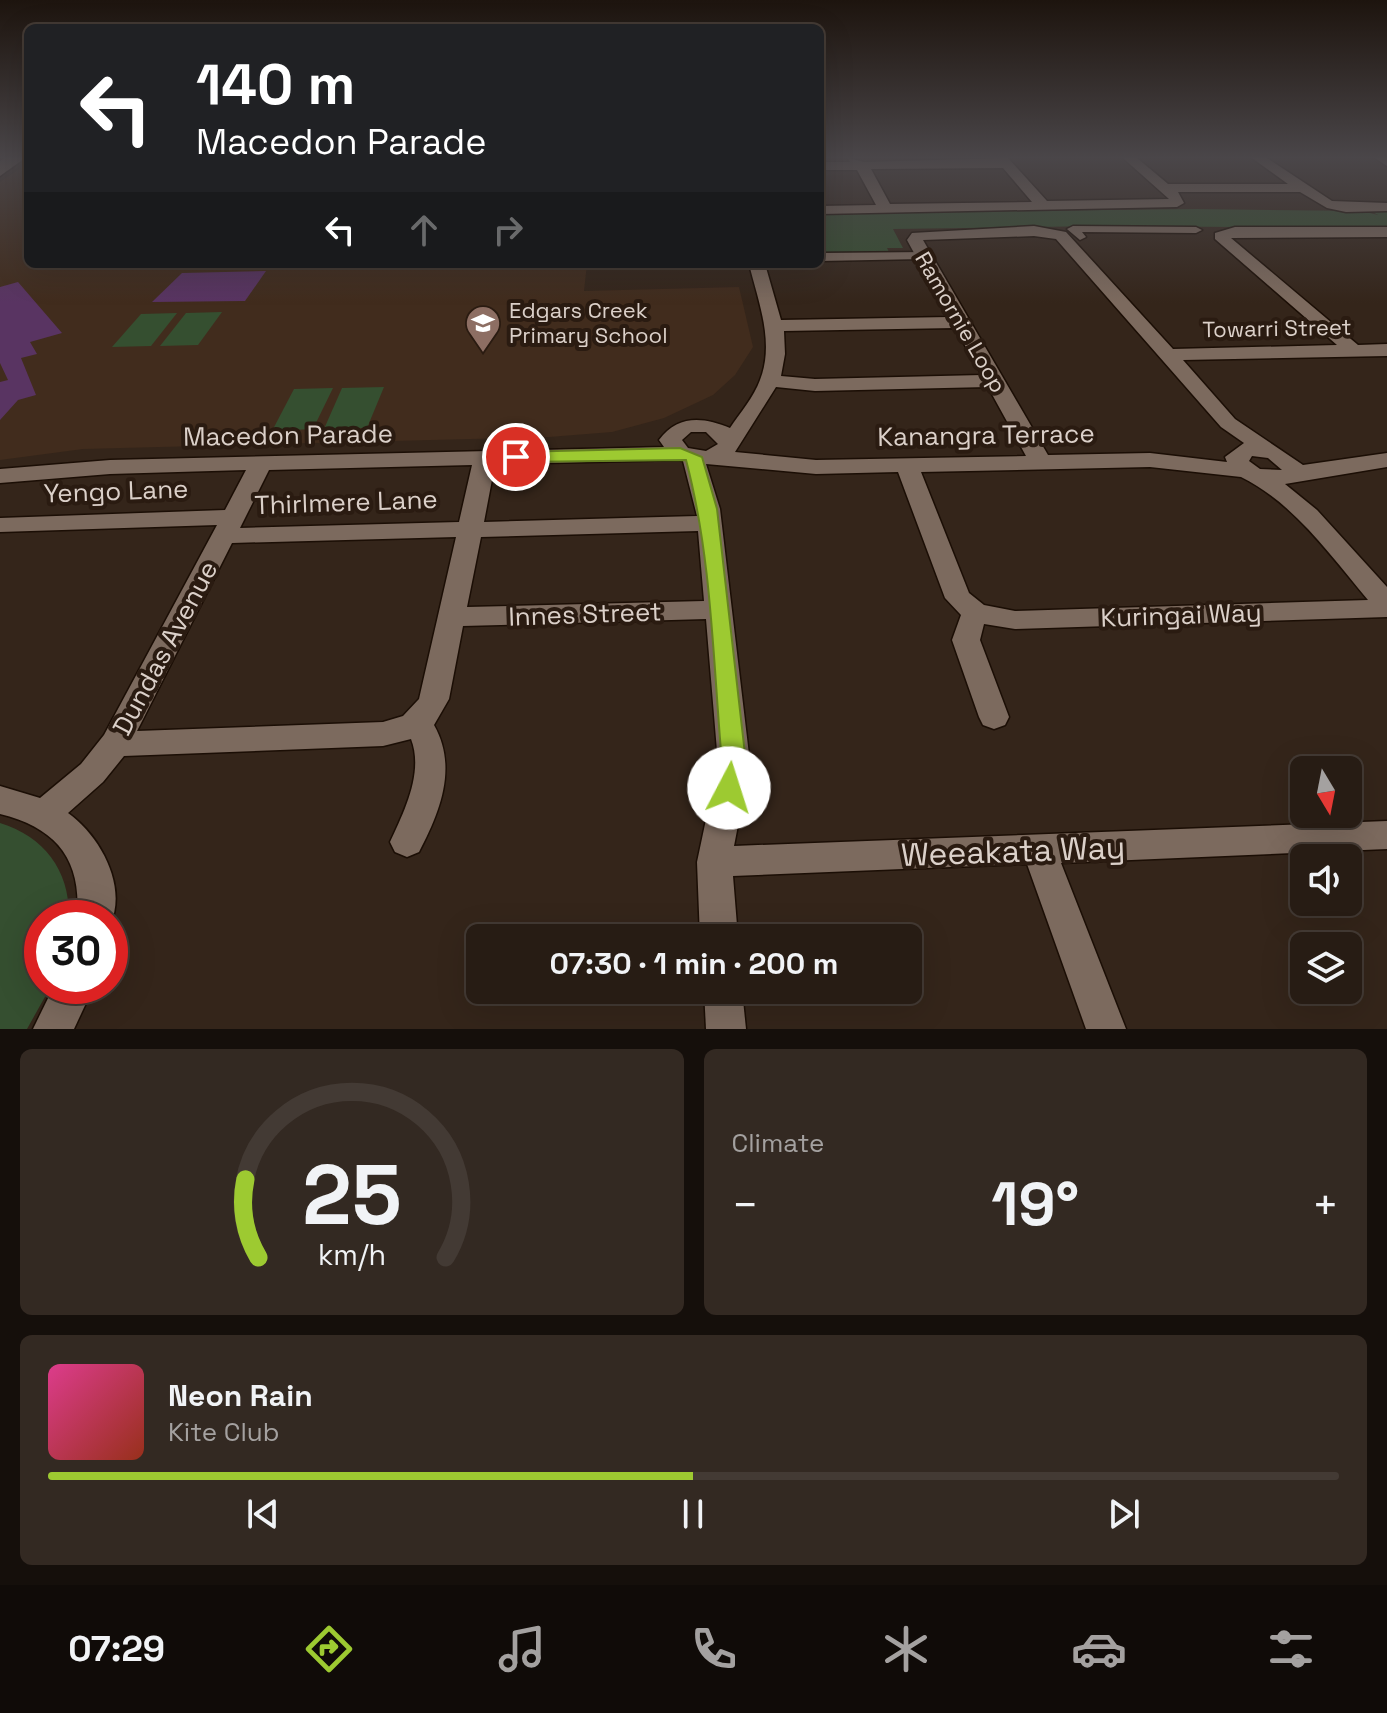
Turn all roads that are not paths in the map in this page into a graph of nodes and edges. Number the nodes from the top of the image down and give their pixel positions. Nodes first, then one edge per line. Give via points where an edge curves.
1 (884, 206) edge
2 (1077, 206) edge
3 (1335, 206) edge
4 (1044, 207) joint
5 (1387, 207) edge
6 (824, 210) edge
7 (886, 210) junction
8 (1196, 230) dead end
9 (1363, 232) junction
10 (1387, 232) edge
11 (1080, 237) dead end
12 (1387, 249) edge
13 (923, 255) junction
14 (824, 257) edge
15 (758, 268) edge
16 (961, 322) junction
17 (774, 326) junction
18 (1353, 350) junction
19 (1387, 350) edge
20 (1169, 355) junction
21 (770, 381) junction
22 (995, 381) junction
23 (1228, 423) junction
24 (704, 445) junction
25 (1272, 452) junction
26 (485, 458) junction
27 (1387, 460) edge
28 (1040, 461) junction
29 (1360, 461) junction
30 (1246, 463) junction
31 (261, 464) junction
32 (907, 465) junction
33 (1292, 474) junction
34 (0, 476) edge
35 (1309, 515) junction
36 (709, 523) junction
37 (0, 525) edge
38 (228, 527) junction
39 (470, 530) junction
40 (1387, 606) edge
41 (719, 610) junction
42 (976, 613) junction
43 (451, 617) junction
44 (994, 717) dead end
45 (417, 723) junction
46 (115, 744) junction
47 (0, 800) edge
48 (44, 814) junction
49 (1387, 835) edge
50 (407, 842) dead end
51 (1039, 850) junction
52 (714, 862) junction
53 (96, 900) edge
54 (718, 924) edge
55 (66, 1004) edge
56 (724, 1004) edge
57 (53, 1029) edge
58 (726, 1029) edge
59 (1106, 1029) edge

1 - 7 street
2 - 4 street
3 - 5 street
4 - 7 street
6 - 7 street
8 - 11 street via 1073,229
9 - 10 street
9 - 12 street
9 - 18 street via 1220,236
13 - 14 street
13 - 16 street, Ramornie Loop
13 - 20 street, Ramornie Loop via 915,240 927,233 1061,235
15 - 17 street
16 - 17 street
16 - 22 street, Ramornie Loop
17 - 21 street via 776,354
18 - 19 street, Towarri Street
18 - 20 street, Towarri Street
20 - 23 street, Ramornie Loop
21 - 22 street
21 - 24 street via 738,432
22 - 28 street, Ramornie Loop
23 - 25 street, Ramornie Loop
23 - 30 street, Ramornie Loop
24 - 26 street, Macedon Parade
24 - 32 street, Kanangra Terrace via 795,466
24 - 36 street
25 - 29 street
25 - 30 street via 1255,449
25 - 33 street via 1290,462
26 - 31 street, Macedon Parade
26 - 39 street
27 - 29 street
28 - 30 street, Kanangra Terrace
28 - 32 street, Kanangra Terrace
29 - 33 street
30 - 33 street via 1279,478
30 - 35 street
31 - 34 street, Macedon Parade via 55,469
31 - 38 street, Dundas Avenue
32 - 42 street via 958,598
33 - 35 street
35 - 40 street
36 - 39 street, Thirlmere Lane
36 - 41 street
37 - 38 street, Yengo Lane
38 - 39 street, Thirlmere Lane
38 - 46 street, Dundas Avenue
39 - 43 street
40 - 42 street, Kuringai Way via 1015,620
41 - 43 street, Innes Street
41 - 52 street via 734,763
42 - 44 street via 966,640
43 - 45 street via 434,699
45 - 46 street via 383,734
45 - 50 street via 428,743 429,759 420,815
46 - 48 street, Dundas Avenue via 92,773
47 - 48 street
48 - 53 street via 79,840 91,861
49 - 51 street, Weeakata Way
51 - 52 street, Weeakata Way
51 - 59 street
52 - 54 street
55 - 57 street
56 - 58 street

